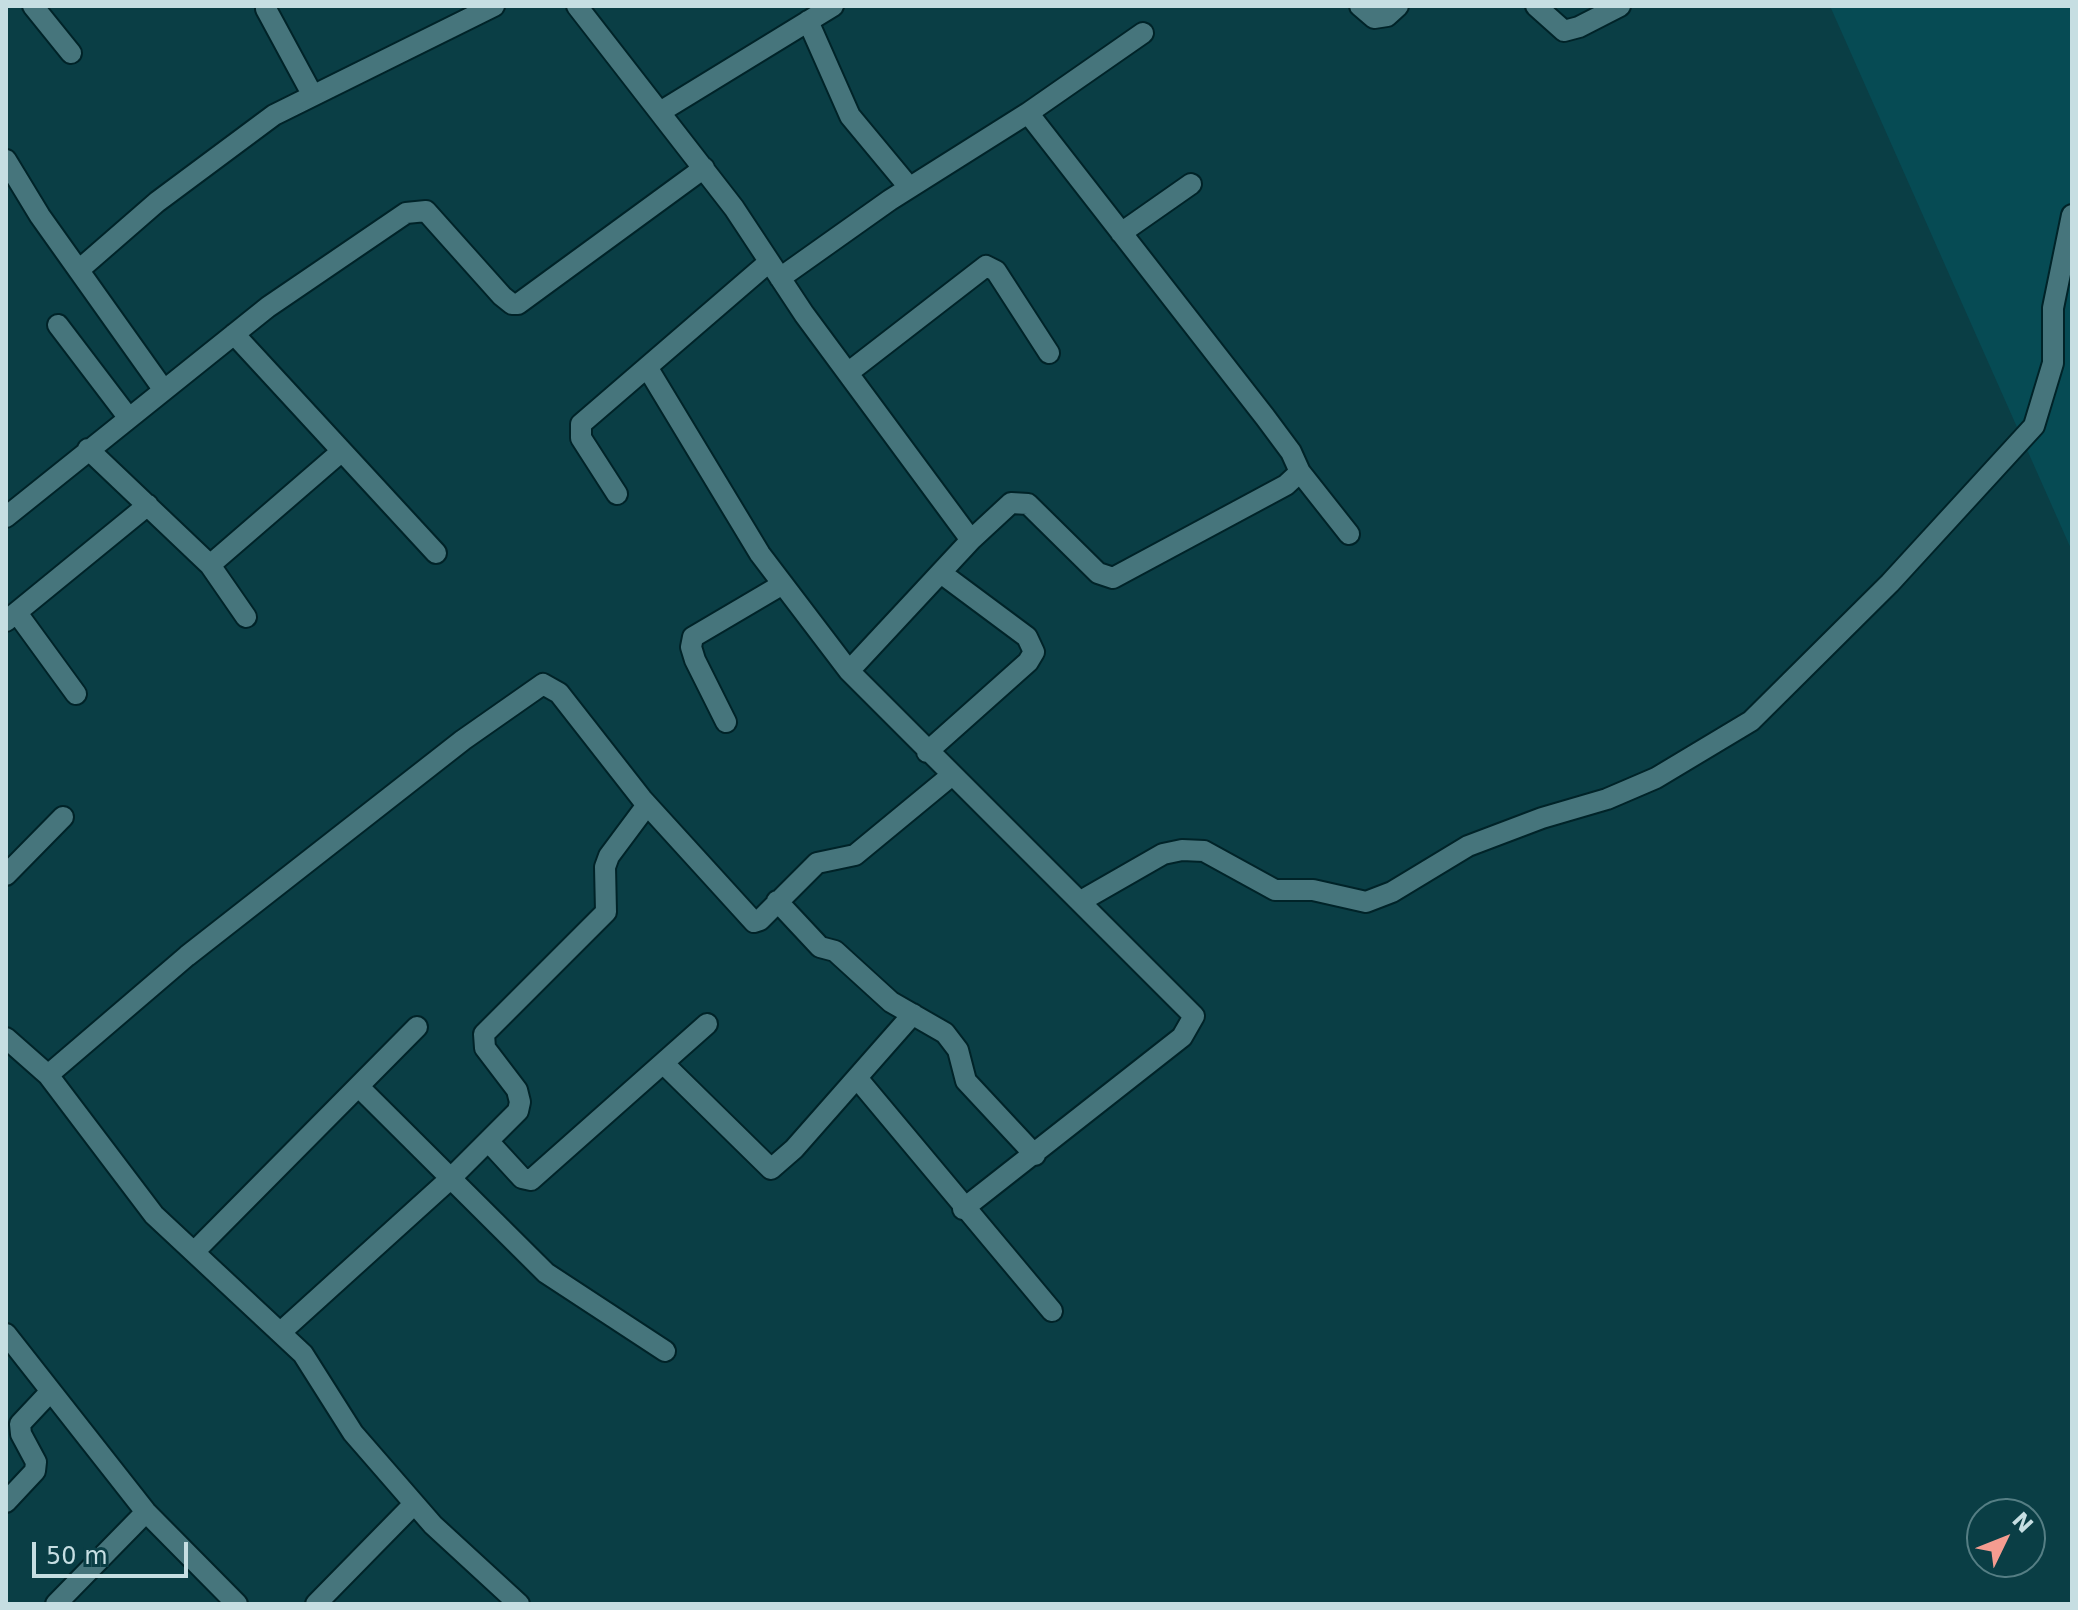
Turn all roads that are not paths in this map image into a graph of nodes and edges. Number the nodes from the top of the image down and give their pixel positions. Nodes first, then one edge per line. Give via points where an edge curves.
1 (33, 6) edge
2 (494, 6) edge
3 (578, 6) edge
4 (833, 6) edge
5 (1360, 6) edge
6 (1398, 6) edge
7 (1536, 6) edge
8 (1620, 6) edge
9 (266, 9) dead end
10 (808, 21) junction
11 (1143, 33) dead end
12 (71, 53) dead end
13 (312, 94) junction
14 (660, 112) junction
15 (1028, 113) junction
16 (6, 160) edge
17 (704, 168) junction
18 (1191, 184) dead end
19 (909, 187) junction
20 (2072, 215) edge
21 (1121, 233) junction
22 (80, 269) junction
23 (775, 270) junction
24 (58, 325) dead end
25 (234, 334) junction
26 (1049, 353) dead end
27 (647, 367) junction
28 (849, 372) junction
29 (163, 389) junction
30 (128, 417) junction
31 (88, 449) junction
32 (342, 451) junction
33 (1300, 472) junction
34 (617, 494) dead end
35 (148, 505) junction
36 (6, 517) edge
37 (1349, 534) dead end
38 (971, 540) junction
39 (436, 553) dead end
40 (210, 565) junction
41 (941, 573) junction
42 (783, 584) junction
43 (11, 617) edge
44 (246, 617) dead end
45 (849, 671) junction
46 (76, 694) dead end
47 (726, 722) dead end
48 (927, 752) junction
49 (952, 775) junction
50 (647, 805) junction
51 (63, 817) dead end
52 (6, 875) edge
53 (777, 901) junction
54 (1081, 901) junction
55 (913, 1014) junction
56 (707, 1024) dead end
57 (417, 1027) dead end
58 (6, 1038) edge
59 (663, 1063) junction
60 (48, 1075) junction
61 (857, 1078) junction
62 (359, 1087) junction
63 (488, 1141) junction
64 (1035, 1155) junction
65 (450, 1179) junction
66 (963, 1209) junction
67 (194, 1252) junction
68 (1052, 1311) dead end
69 (282, 1331) junction
70 (6, 1334) edge
71 (665, 1351) dead end
72 (51, 1391) junction
73 (6, 1502) edge
74 (414, 1504) junction
75 (146, 1512) junction
76 (56, 1604) edge
77 (237, 1604) edge
78 (316, 1604) edge
79 (519, 1604) edge

1 - 12 street
2 - 13 street
3 - 14 street
4 - 10 street
5 - 6 street via 1374,18 1387,16
7 - 8 street via 1564,31
9 - 13 street
10 - 14 street
10 - 19 street via 850,116
11 - 15 street
13 - 22 street via 274,115 157,202
14 - 17 street
15 - 19 street
15 - 21 street
16 - 22 street
17 - 23 street
17 - 25 street via 518,304 502,296 435,219 416,211 391,221
18 - 21 street
19 - 23 street
20 - 54 street via 2053,308 2053,363 2034,426 1890,583 1751,721 1656,778 1468,846 1366,902 1313,890 1275,890 1204,851 1182,850 1163,854
21 - 33 street via 1274,429
22 - 29 street
23 - 27 street
23 - 28 street
24 - 30 street
25 - 29 street
25 - 32 street
26 - 28 street via 996,271 986,266
27 - 34 street via 581,424 581,438
27 - 42 street
28 - 38 street
29 - 30 street
30 - 31 street
31 - 35 street
31 - 36 street
32 - 39 street
32 - 40 street
33 - 37 street
33 - 38 street via 1286,485 1113,578 1098,573 1020,501 1011,503
35 - 40 street
35 - 43 street
38 - 41 street
40 - 44 street
41 - 45 street
41 - 48 street via 1027,637 1034,652
42 - 45 street
42 - 47 street via 693,637 695,660
43 - 46 street
45 - 48 street
48 - 49 street
49 - 53 street via 855,855 817,863
49 - 54 street
50 - 53 street via 747,917 760,920
50 - 60 street via 559,693 543,684 463,740 187,956
50 - 63 street via 609,856 606,912 484,1034 485,1048 517,1090 520,1102 518,1111
51 - 52 street
53 - 55 street via 820,947 840,955 891,1002
54 - 64 street via 1194,1016 1182,1037
55 - 61 street
55 - 64 street via 951,1039 966,1081
56 - 59 street
57 - 62 street
58 - 60 street
59 - 61 street via 771,1169
59 - 63 street via 531,1180 522,1178
60 - 67 street via 123,1178
61 - 66 street
62 - 65 street
62 - 67 street
63 - 65 street
64 - 66 street
65 - 69 street
65 - 71 street via 546,1273
66 - 68 street
67 - 69 street
69 - 74 street via 303,1354 353,1433
70 - 72 street
72 - 73 street via 20,1424 35,1471
72 - 75 street
74 - 78 street
74 - 79 street
75 - 76 street
75 - 77 street

